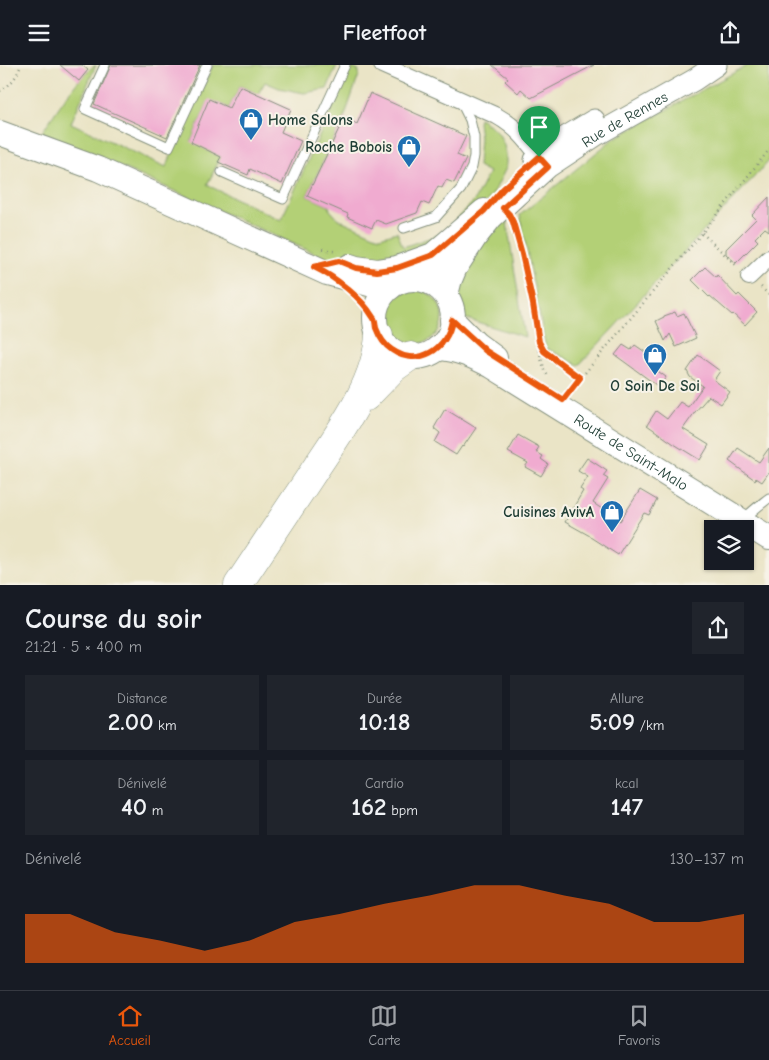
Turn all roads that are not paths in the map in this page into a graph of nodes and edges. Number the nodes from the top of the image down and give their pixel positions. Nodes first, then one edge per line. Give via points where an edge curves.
1 (105, 65) edge
2 (207, 65) edge
3 (345, 65) edge
4 (382, 65) edge
5 (707, 65) edge
6 (716, 65) edge
7 (460, 100) junction
8 (0, 133) edge
9 (544, 162) junction
10 (222, 172) dead end
11 (494, 209) junction
12 (404, 228) dead end
13 (769, 258) edge
14 (321, 263) junction
15 (749, 277) road end
16 (421, 279) junction
17 (390, 287) junction
18 (447, 297) junction
19 (452, 320) junction
20 (377, 327) junction
21 (438, 348) junction
22 (411, 356) junction
23 (354, 409) junction
24 (288, 509) junction
25 (758, 513) edge
26 (769, 538) edge
27 (226, 585) edge
28 (238, 585) edge

1 - 2 lane via 85,109 169,147
3 - 10 lane via 283,199
4 - 7 street
5 - 9 street, Rue de Rennes via 622,104 564,138
6 - 9 street, Rue de Rennes via 694,81
7 - 9 street via 509,123
7 - 12 lane via 474,137 472,167 461,189 436,217
8 - 14 main road via 98,169
9 - 11 street, Rue de Rennes via 503,189
11 - 14 main road via 433,255 397,268 377,271 339,261
11 - 16 street, Rue de Rennes via 444,262
11 - 18 street, Rue de Rennes via 492,219 456,269
13 - 15 street
14 - 17 main road via 380,287
14 - 20 main road via 368,310
16 - 17 main road via 405,280
16 - 18 main road via 436,286
17 - 20 main road via 383,293 376,310
18 - 19 main road
19 - 21 main road via 448,335
19 - 25 main road, Route de Saint-Malo via 486,351 563,400
20 - 22 main road via 384,343 392,350
20 - 23 highway via 378,345 374,362
21 - 22 main road via 425,355
21 - 25 main road, Route de Saint-Malo via 466,354 492,366
22 - 23 highway via 394,367
23 - 24 highway
24 - 27 highway
24 - 28 highway
25 - 26 main road, Route de Saint-Malo

